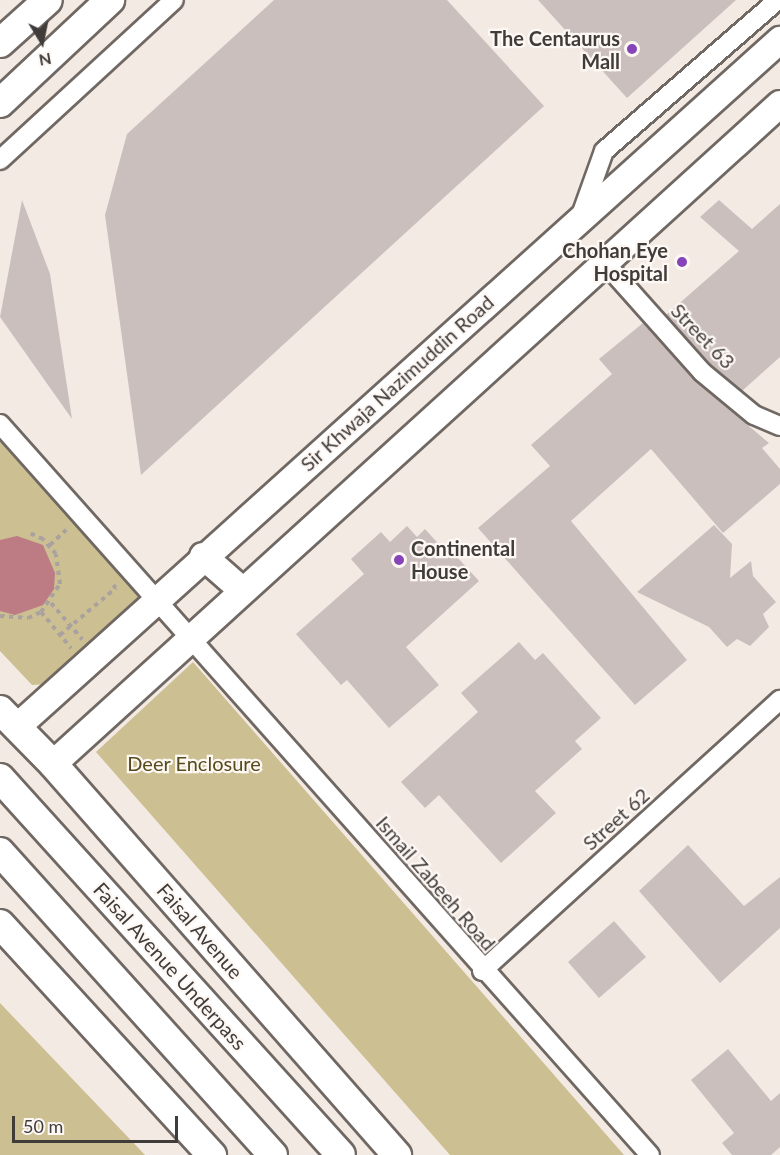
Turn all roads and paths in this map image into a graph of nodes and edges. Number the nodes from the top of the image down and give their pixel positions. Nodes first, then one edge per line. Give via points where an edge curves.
1 (48, 0) edge
2 (110, 0) edge
3 (174, 0) edge
4 (778, 0) edge
5 (780, 40) edge
6 (0, 44) edge
7 (0, 103) edge
8 (780, 104) edge
9 (0, 160) edge
10 (579, 220) junction
11 (605, 263) junction
12 (778, 422) edge
13 (0, 424) edge
14 (60, 520) dead end
15 (27, 532) dead end
16 (74, 537) dead end
17 (203, 556) junction
18 (109, 579) dead end
19 (243, 591) junction
20 (158, 600) junction
21 (51, 603) junction
22 (41, 612) junction
23 (0, 616) edge
24 (71, 626) junction
25 (60, 635) junction
26 (193, 636) junction
27 (90, 660) junction
28 (780, 700) edge
29 (8, 718) edge
30 (52, 764) junction
31 (0, 778) edge
32 (0, 852) edge
33 (0, 924) edge
34 (482, 970) junction
35 (212, 1155) edge
36 (273, 1155) edge
37 (341, 1155) edge
38 (397, 1155) edge
39 (650, 1155) edge

1 - 6 main road
2 - 7 main road
3 - 9 street
4 - 10 street via 604,151
5 - 10 main road, Sir Khwaja Nazimuddin Road
8 - 11 main road
10 - 17 main road, Sir Khwaja Nazimuddin Road
11 - 12 street, Street 63 via 702,372 754,415
11 - 19 main road
13 - 20 street, Ismail Zabeeh Road
14 - 16 path
15 - 21 path via 50,545 60,564 60,584
17 - 19 main road
17 - 20 main road, Sir Khwaja Nazimuddin Road
18 - 24 path via 116,588
19 - 26 main road
20 - 26 street, Ismail Zabeeh Road
20 - 27 main road, Sir Khwaja Nazimuddin Road
21 - 22 path
21 - 24 path
22 - 23 path via 28,618
22 - 25 path
24 - 25 path
24 - 27 path
25 - 27 path
26 - 30 main road
26 - 34 street, Ismail Zabeeh Road
27 - 29 main road, Sir Khwaja Nazimuddin Road
28 - 34 street, Street 62
29 - 30 main road, Faisal Avenue
30 - 38 main road, Faisal Avenue
31 - 37 main road, Faisal Avenue Underpass
32 - 36 main road
33 - 35 main road
34 - 39 street, Ismail Zabeeh Road

